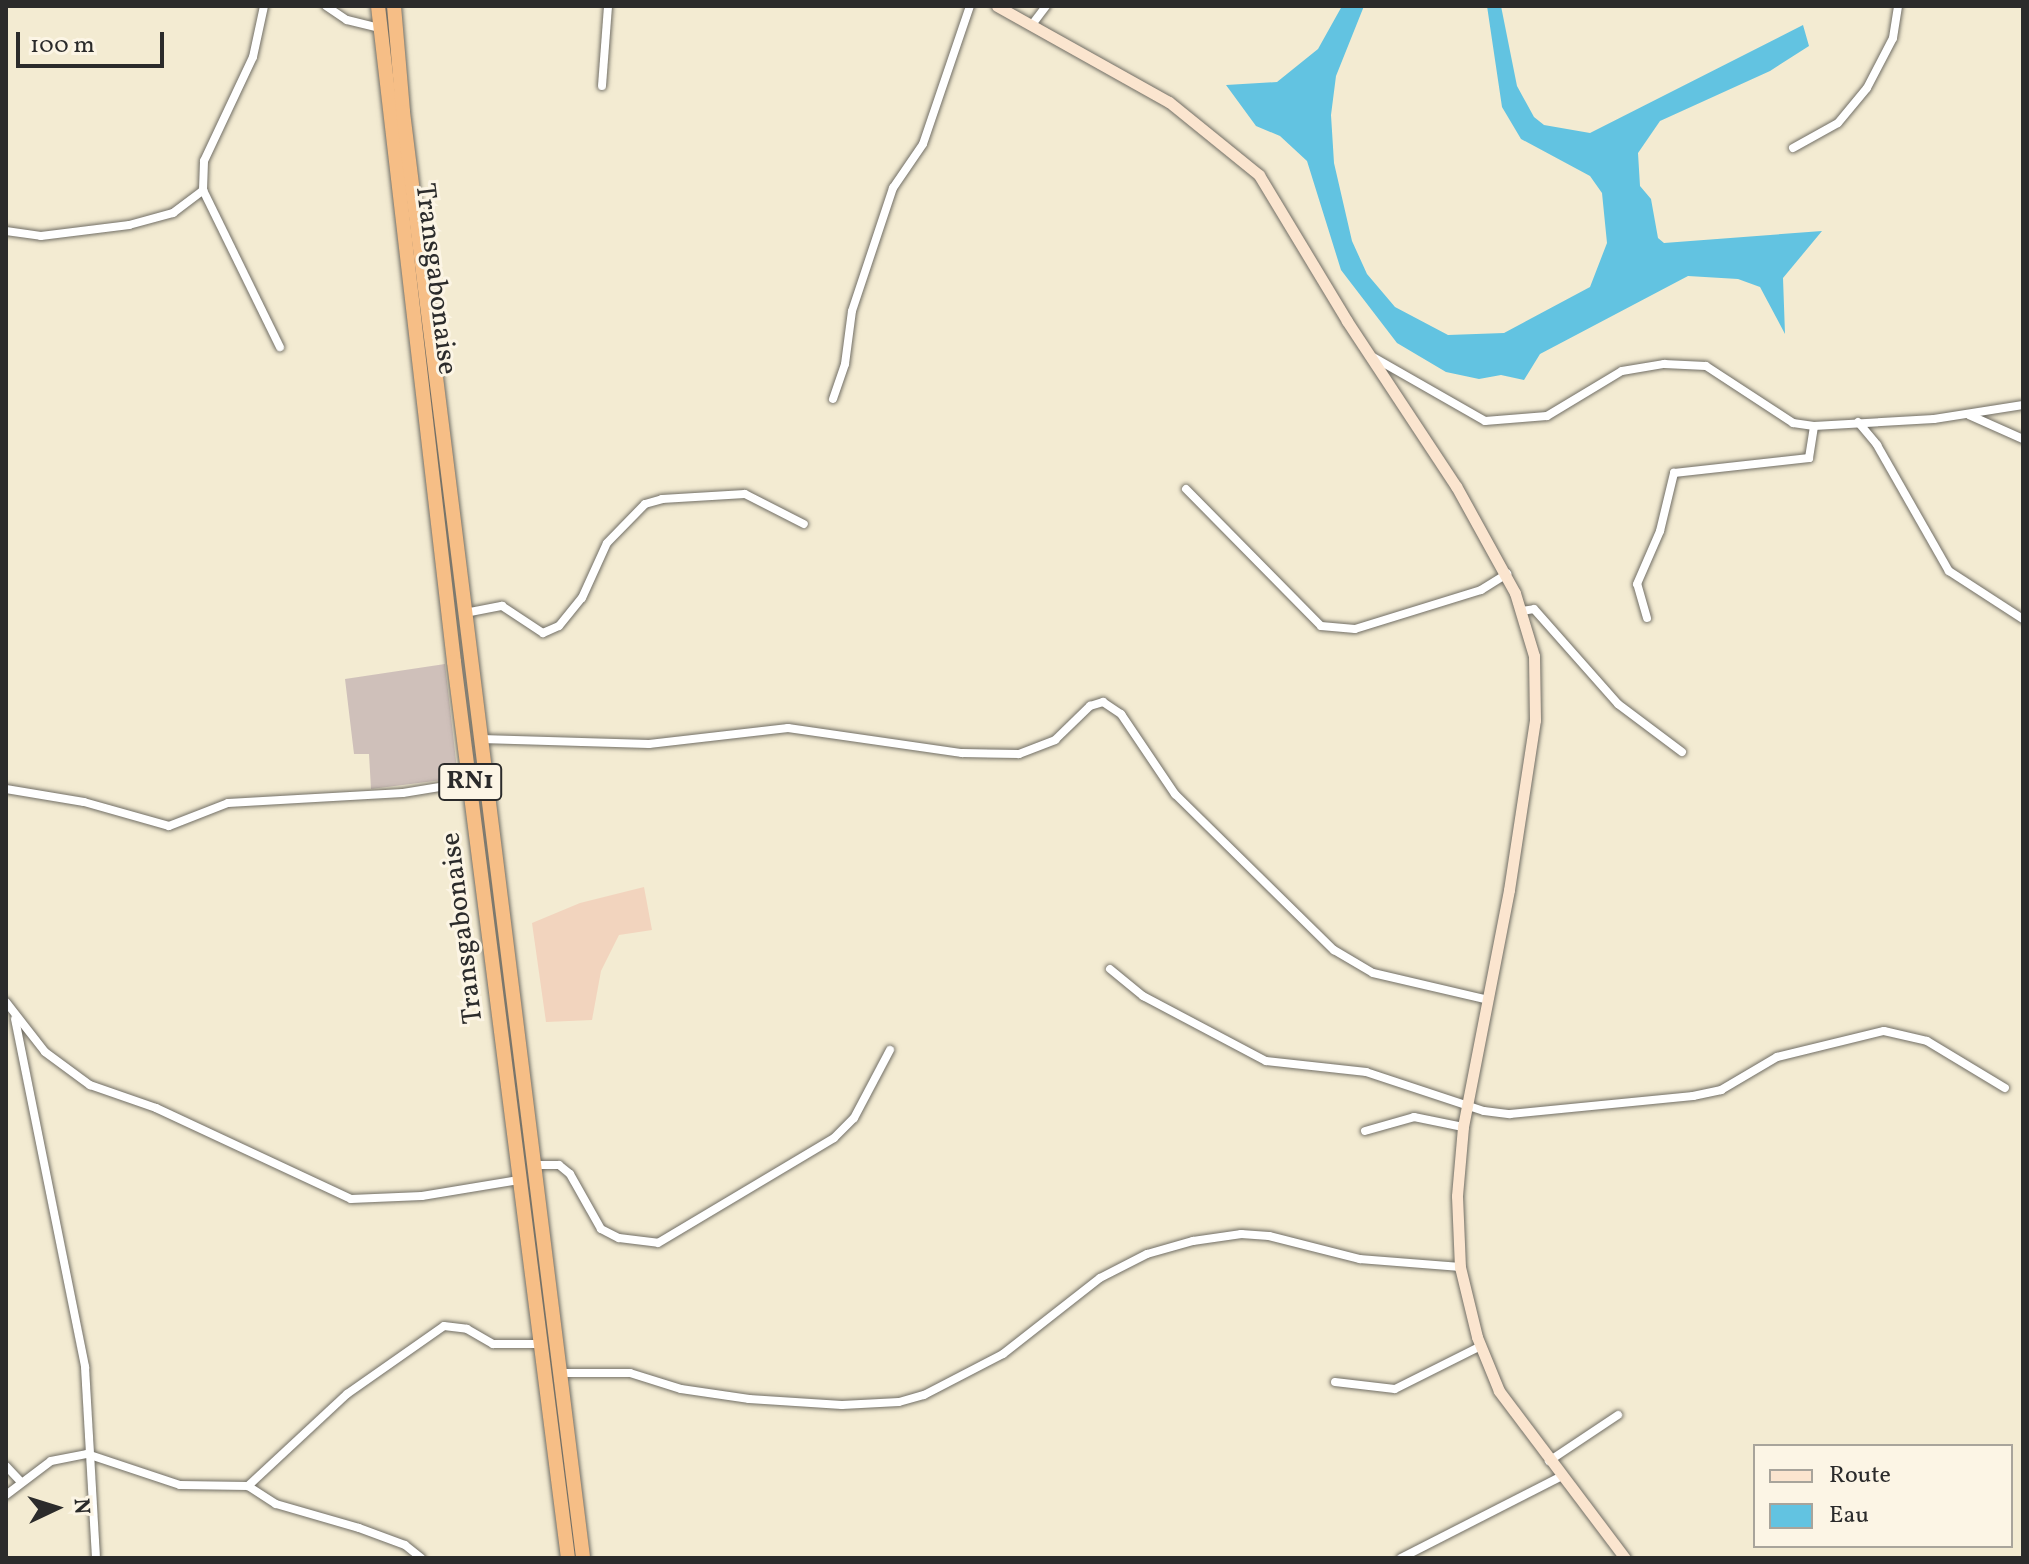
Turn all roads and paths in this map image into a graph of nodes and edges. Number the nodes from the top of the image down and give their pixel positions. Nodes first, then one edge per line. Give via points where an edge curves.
1 (264, 6) edge
2 (326, 6) edge
3 (378, 6) edge
4 (394, 6) edge
5 (608, 6) edge
6 (970, 6) edge
7 (997, 6) edge
8 (1046, 6) edge
9 (1898, 6) edge
10 (1031, 26) junction
11 (379, 28) junction
12 (602, 86) dead end
13 (1793, 148) dead end
14 (203, 190) junction
15 (6, 231) edge
16 (280, 347) dead end
17 (1369, 354) junction
18 (833, 399) dead end
19 (2023, 405) edge
20 (1965, 414) junction
21 (1858, 422) junction
22 (1814, 426) junction
23 (2023, 439) edge
24 (1186, 489) dead end
25 (804, 524) dead end
26 (1507, 574) junction
27 (1522, 611) junction
28 (465, 613) junction
29 (1647, 618) dead end
30 (2023, 619) edge
31 (481, 739) junction
32 (1682, 752) dead end
33 (470, 782) junction
34 (6, 789) edge
35 (1110, 969) dead end
36 (6, 995) edge
37 (1485, 999) junction
38 (9, 1006) edge
39 (890, 1050) dead end
40 (2005, 1088) dead end
41 (1466, 1105) junction
42 (1463, 1127) junction
43 (1365, 1131) dead end
44 (533, 1165) junction
45 (519, 1180) junction
46 (1460, 1267) junction
47 (540, 1344) junction
48 (1481, 1346) junction
49 (560, 1373) junction
50 (1335, 1382) dead end
51 (1618, 1415) dead end
52 (87, 1454) junction
53 (1549, 1462) junction
54 (6, 1466) edge
55 (1560, 1477) junction
56 (21, 1482) junction
57 (248, 1486) junction
58 (6, 1495) edge
59 (96, 1558) edge
60 (421, 1558) edge
61 (568, 1558) edge
62 (583, 1558) edge
63 (1401, 1558) edge
64 (1625, 1558) edge

1 - 14 street via 253,57 204,161
2 - 11 street via 347,20
3 - 11 highway, Transgabonaise / RN1
4 - 28 highway, Transgabonaise / RN1
5 - 12 street
6 - 18 street via 923,144 893,188 852,311 845,364
7 - 10 street
8 - 10 street
9 - 13 street via 1893,38 1867,88 1838,123
10 - 17 street via 1169,102 1259,175
11 - 33 highway, Transgabonaise / RN1
14 - 15 street via 173,213 129,225 41,236
14 - 16 street
17 - 22 street via 1485,421 1547,416 1622,371 1664,364 1706,366 1793,423
17 - 26 street
19 - 20 street
20 - 21 street
20 - 23 street
21 - 22 street
21 - 30 street via 1877,445 1949,571
22 - 29 street via 1809,458 1674,473 1660,531 1637,584
24 - 26 street via 1321,626 1355,629 1481,590
25 - 28 street via 745,494 662,499 645,504 607,543 582,598 559,626 543,633 502,606
26 - 27 street
27 - 32 street via 1534,609 1618,704
27 - 37 street via 1534,656 1535,720 1509,890
28 - 31 highway, Transgabonaise / RN1
31 - 37 street via 649,744 788,728 962,753 1019,754 1055,740 1090,706 1103,702 1121,714 1175,794 1334,950 1373,973
31 - 44 highway, Transgabonaise / RN1
33 - 34 street via 403,793 228,803 169,826 84,802
33 - 45 highway, Transgabonaise / RN1
35 - 41 street via 1143,996 1266,1061 1366,1072
36 - 38 street
37 - 41 street
38 - 45 street via 45,1052 90,1085 156,1108 351,1199 394,1199
38 - 52 street via 24,1044 39,1150 85,1367
39 - 44 street via 854,1118 834,1138 658,1243 619,1238 601,1229 570,1174 559,1165
40 - 41 street via 1927,1041 1884,1031 1777,1057 1721,1090 1693,1096 1510,1114
41 - 42 street
42 - 43 street via 1414,1117
42 - 46 street via 1457,1196
44 - 49 highway, Transgabonaise / RN1
45 - 47 highway, Transgabonaise / RN1
46 - 48 street
46 - 49 street via 1360,1259 1269,1236 1193,1241 1147,1254 1100,1278 1003,1354 924,1395 899,1402 842,1405 749,1399 681,1389 630,1373
47 - 57 street via 493,1344 467,1329 444,1326 347,1394
47 - 61 highway, Transgabonaise / RN1
48 - 50 street via 1395,1389
48 - 53 street via 1499,1391
49 - 62 highway, Transgabonaise / RN1
51 - 53 street
52 - 56 street via 51,1461
52 - 57 street via 180,1485
52 - 59 street
53 - 55 street
54 - 56 street
55 - 63 street
55 - 64 street
56 - 58 street
57 - 60 street via 276,1504 405,1545

